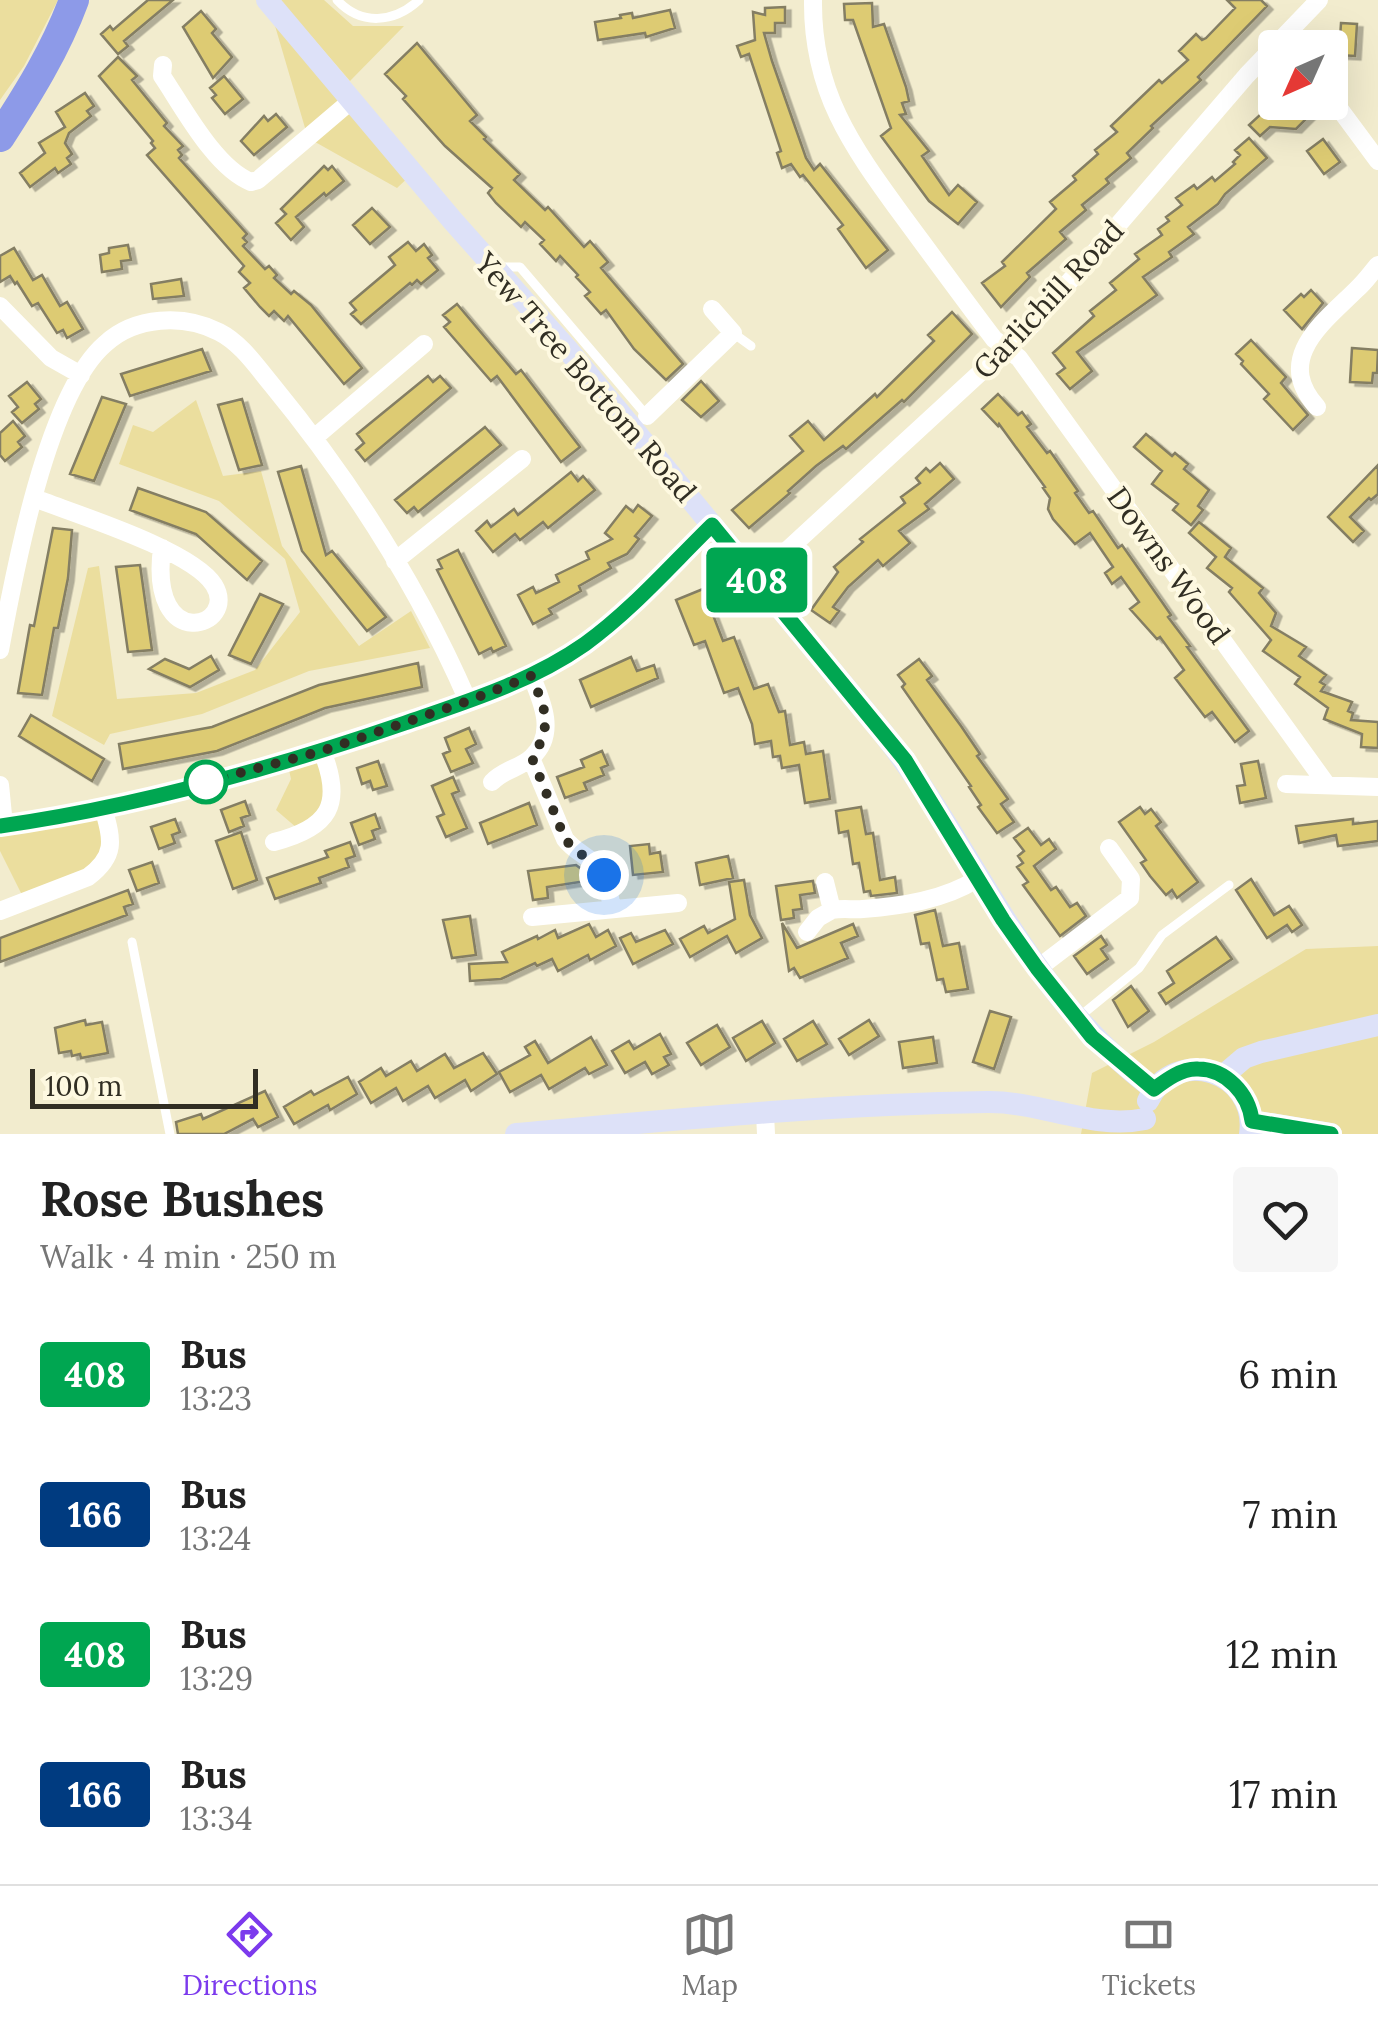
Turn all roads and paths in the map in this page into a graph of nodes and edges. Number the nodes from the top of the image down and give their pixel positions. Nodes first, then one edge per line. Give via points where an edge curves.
1 (74, 0) edge
2 (267, 0) edge
3 (337, 0) edge
4 (419, 0) edge
5 (813, 0) edge
6 (1319, 0) edge
7 (1296, 30) edge
8 (163, 65) dead end
9 (1258, 72) edge
10 (352, 100) junction
11 (1348, 120) edge
12 (0, 137) edge
13 (1378, 161) edge
14 (1378, 265) edge
15 (0, 306) edge
16 (712, 309) dead end
17 (733, 334) junction
18 (424, 344) dead end
19 (752, 346) dead end
20 (1006, 349) junction
21 (80, 376) junction
22 (1317, 407) dead end
23 (642, 425) junction
24 (314, 438) junction
25 (522, 459) dead end
26 (34, 498) junction
27 (712, 525) junction
28 (162, 548) dead end
29 (395, 561) junction
30 (756, 579) junction
31 (0, 650) edge
32 (531, 676) junction
33 (468, 701) junction
34 (322, 751) junction
35 (532, 758) junction
36 (492, 782) dead end
37 (1286, 784) dead end
38 (1327, 785) junction
39 (0, 786) edge
40 (1378, 787) edge
41 (103, 807) junction
42 (2, 826) edge
43 (274, 842) dead end
44 (1110, 848) dead end
45 (977, 879) junction
46 (826, 882) dead end
47 (1229, 885) dead end
48 (678, 902) dead end
49 (612, 907) junction
50 (832, 910) junction
51 (0, 911) edge
52 (532, 917) dead end
53 (807, 932) dead end
54 (132, 942) dead end
55 (1037, 968) junction
56 (1076, 1019) junction
57 (1378, 1025) edge
58 (1224, 1075) junction
59 (1154, 1089) junction
60 (1090, 1118) junction
61 (766, 1124) edge
62 (1146, 1126) edge
63 (1251, 1128) edge
64 (170, 1134) edge
65 (516, 1134) edge
66 (1118, 1134) edge
67 (1331, 1134) edge

1 - 12 highway
2 - 10 main road, Yew Tree Bottom Road
3 - 4 lane via 377,20
5 - 20 street, Downs Wood via 817,55 843,129
6 - 7 street, Garlichill Road
8 - 10 street via 162,76 213,150 251,182
9 - 20 street, Garlichill Road
10 - 23 main road, Yew Tree Bottom Road via 493,267
11 - 13 street
14 - 22 street via 1305,344 1301,382
15 - 21 street via 51,358
16 - 17 street
17 - 19 lane
17 - 23 street
18 - 24 street
20 - 30 street, Garlichill Road
20 - 38 street, Downs Wood via 1019,358
21 - 24 street via 117,335 152,322 193,321 236,344
21 - 26 street
23 - 27 main road, Yew Tree Bottom Road
24 - 29 street
25 - 29 street
26 - 28 street
26 - 31 street
27 - 30 main road, Yew Tree Bottom Road
27 - 32 street via 626,612
29 - 33 street
30 - 45 main road, Yew Tree Bottom Road via 905,760
32 - 33 street
32 - 35 street via 547,724
33 - 34 street
34 - 41 street
34 - 43 street via 333,791 330,807 304,834
35 - 36 street
35 - 49 street via 565,839 604,875
37 - 38 street
38 - 40 street
39 - 42 street
41 - 42 street
41 - 51 street via 111,843 100,868
44 - 55 street via 1131,878 1130,898
45 - 50 street via 935,898
45 - 55 main road, Yew Tree Bottom Road
46 - 50 street
47 - 56 lane via 1162,935 1139,968
48 - 49 street
49 - 52 street
50 - 53 street
54 - 64 lane
55 - 56 main road, Yew Tree Bottom Road
56 - 59 main road, Yew Tree Bottom Road
57 - 58 main road via 1261,1052
58 - 59 main road via 1198,1068
58 - 63 main road via 1251,1111
59 - 62 main road
60 - 61 main road via 990,1102
60 - 62 main road
60 - 66 main road
61 - 65 main road
63 - 67 main road

